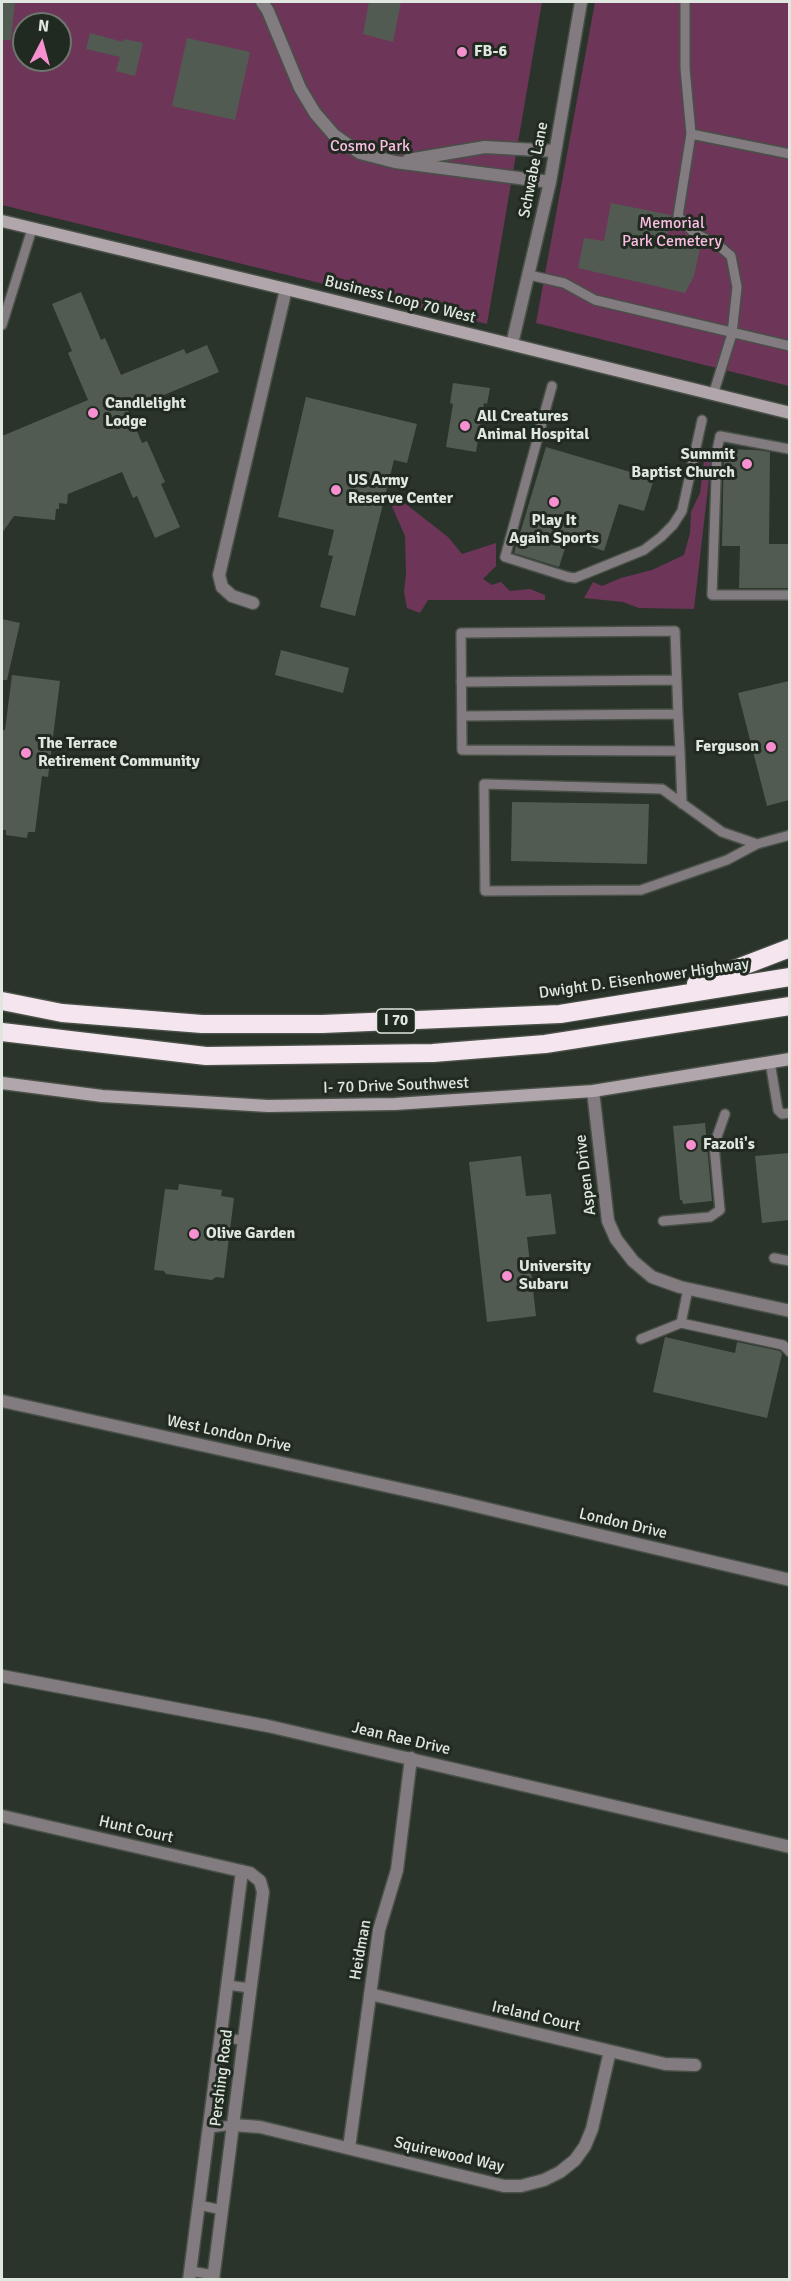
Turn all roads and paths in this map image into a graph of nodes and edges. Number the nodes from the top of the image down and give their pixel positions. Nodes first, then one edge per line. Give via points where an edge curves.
1 (262, 2) edge
2 (581, 2) edge
3 (685, 2) edge
4 (691, 135) junction
5 (555, 151) junction
6 (789, 154) edge
7 (395, 162) junction
8 (550, 182) junction
9 (2, 221) edge
10 (32, 229) junction
11 (529, 275) junction
12 (286, 289) junction
13 (2, 325) edge
14 (732, 334) junction
15 (512, 344) junction
16 (789, 346) edge
17 (552, 386) dead end
18 (713, 395) junction
19 (789, 413) edge
20 (702, 420) dead end
21 (789, 449) edge
22 (789, 595) edge
23 (253, 603) dead end
24 (677, 680) junction
25 (461, 682) junction
26 (678, 714) junction
27 (462, 716) junction
28 (680, 751) junction
29 (682, 804) junction
30 (789, 835) edge
31 (757, 844) junction
32 (789, 948) edge
33 (789, 977) edge
34 (659, 998) junction
35 (2, 1001) edge
36 (789, 1006) edge
37 (2, 1032) edge
38 (789, 1059) edge
39 (770, 1062) junction
40 (2, 1083) edge
41 (593, 1091) junction
42 (789, 1113) edge
43 (725, 1114) dead end
44 (663, 1221) dead end
45 (774, 1258) dead end
46 (789, 1261) edge
47 (688, 1289) junction
48 (789, 1311) edge
49 (681, 1323) junction
50 (641, 1338) dead end
51 (789, 1352) edge
52 (2, 1401) edge
53 (450, 1500) joint
54 (789, 1580) edge
55 (2, 1676) edge
56 (411, 1758) junction
57 (2, 1816) edge
58 (789, 1847) edge
59 (242, 1871) junction
60 (260, 1881) joint
61 (227, 1985) junction
62 (250, 1988) junction
63 (370, 1994) junction
64 (220, 2038) junction
65 (244, 2040) junction
66 (610, 2051) junction
67 (695, 2065) dead end
68 (233, 2125) junction
69 (210, 2128) junction
70 (349, 2148) junction
71 (199, 2205) junction
72 (222, 2210) junction
73 (190, 2275) edge
74 (213, 2277) edge

1 - 7 street via 315,113 334,135 360,153
2 - 5 street, Schwabe Lane
3 - 4 lane
4 - 6 lane
4 - 14 lane via 678,216 694,233 731,256 737,287
5 - 7 street via 485,147
5 - 8 street, Schwabe Lane
7 - 8 street
8 - 11 street, Schwabe Lane
9 - 10 main road, Business Loop 70 West
10 - 12 main road, Business Loop 70 West
10 - 13 lane
11 - 14 lane via 564,283 595,300
11 - 15 street, Schwabe Lane
12 - 15 main road, Business Loop 70 West
12 - 23 street via 219,575 222,587 232,596
14 - 16 lane
14 - 18 lane
15 - 18 main road, Business Loop 70 West
17 - 20 lane via 505,557 568,577 575,578 644,550 673,525 682,511
18 - 19 main road, Business Loop 70 West
21 - 22 lane via 720,436 712,595
24 - 25 lane
24 - 25 lane via 675,631 461,633
24 - 26 lane
25 - 27 lane
26 - 27 lane
26 - 28 lane
27 - 28 lane via 462,750
28 - 29 lane
29 - 31 lane via 722,832
29 - 31 lane via 662,789 484,784 485,891 641,890 727,860
30 - 31 lane
32 - 34 highway
33 - 34 highway, Dwight D. Eisenhower Highway / I 70
34 - 35 highway, Dwight D. Eisenhower Highway / I 70 via 560,1014 298,1024 202,1024 62,1013
36 - 37 highway, I 70 via 545,1044 433,1053 206,1056
38 - 39 main road, I- 70 Drive Southwest
39 - 41 main road, I- 70 Drive Southwest
39 - 42 lane via 778,1110
40 - 41 main road, I- 70 Drive Southwest via 102,1096 268,1106 395,1104
41 - 47 street, Aspen Drive via 608,1221 616,1239 633,1262 652,1277
43 - 44 lane via 714,1145 720,1210 710,1217
45 - 46 lane
47 - 48 street, Aspen Drive
47 - 49 lane
49 - 50 lane
49 - 51 lane via 783,1345
52 - 53 street, West London Drive
53 - 54 street, London Drive
55 - 56 street, Jean Rae Drive via 268,1726
56 - 58 street, Jean Rae Drive
56 - 63 street, Heidman via 397,1870 379,1930
57 - 59 street, Hunt Court
59 - 60 street, Hunt Court
59 - 61 street
60 - 62 street, Pershing Road via 263,1892
61 - 62 lane
61 - 64 street
62 - 65 street, Pershing Road
63 - 66 street, Ireland Court
63 - 70 street, Heidman
64 - 65 lane
64 - 69 street
65 - 68 street, Pershing Road
66 - 67 street, Ireland Court via 665,2064
66 - 70 street, Squirewood Way via 585,2146 575,2160 544,2180 504,2186
68 - 69 lane
68 - 70 street, Squirewood Way via 260,2127
68 - 72 street, Pershing Road
69 - 71 street
71 - 72 lane
71 - 73 street
72 - 74 street, Pershing Road
73 - 74 lane

